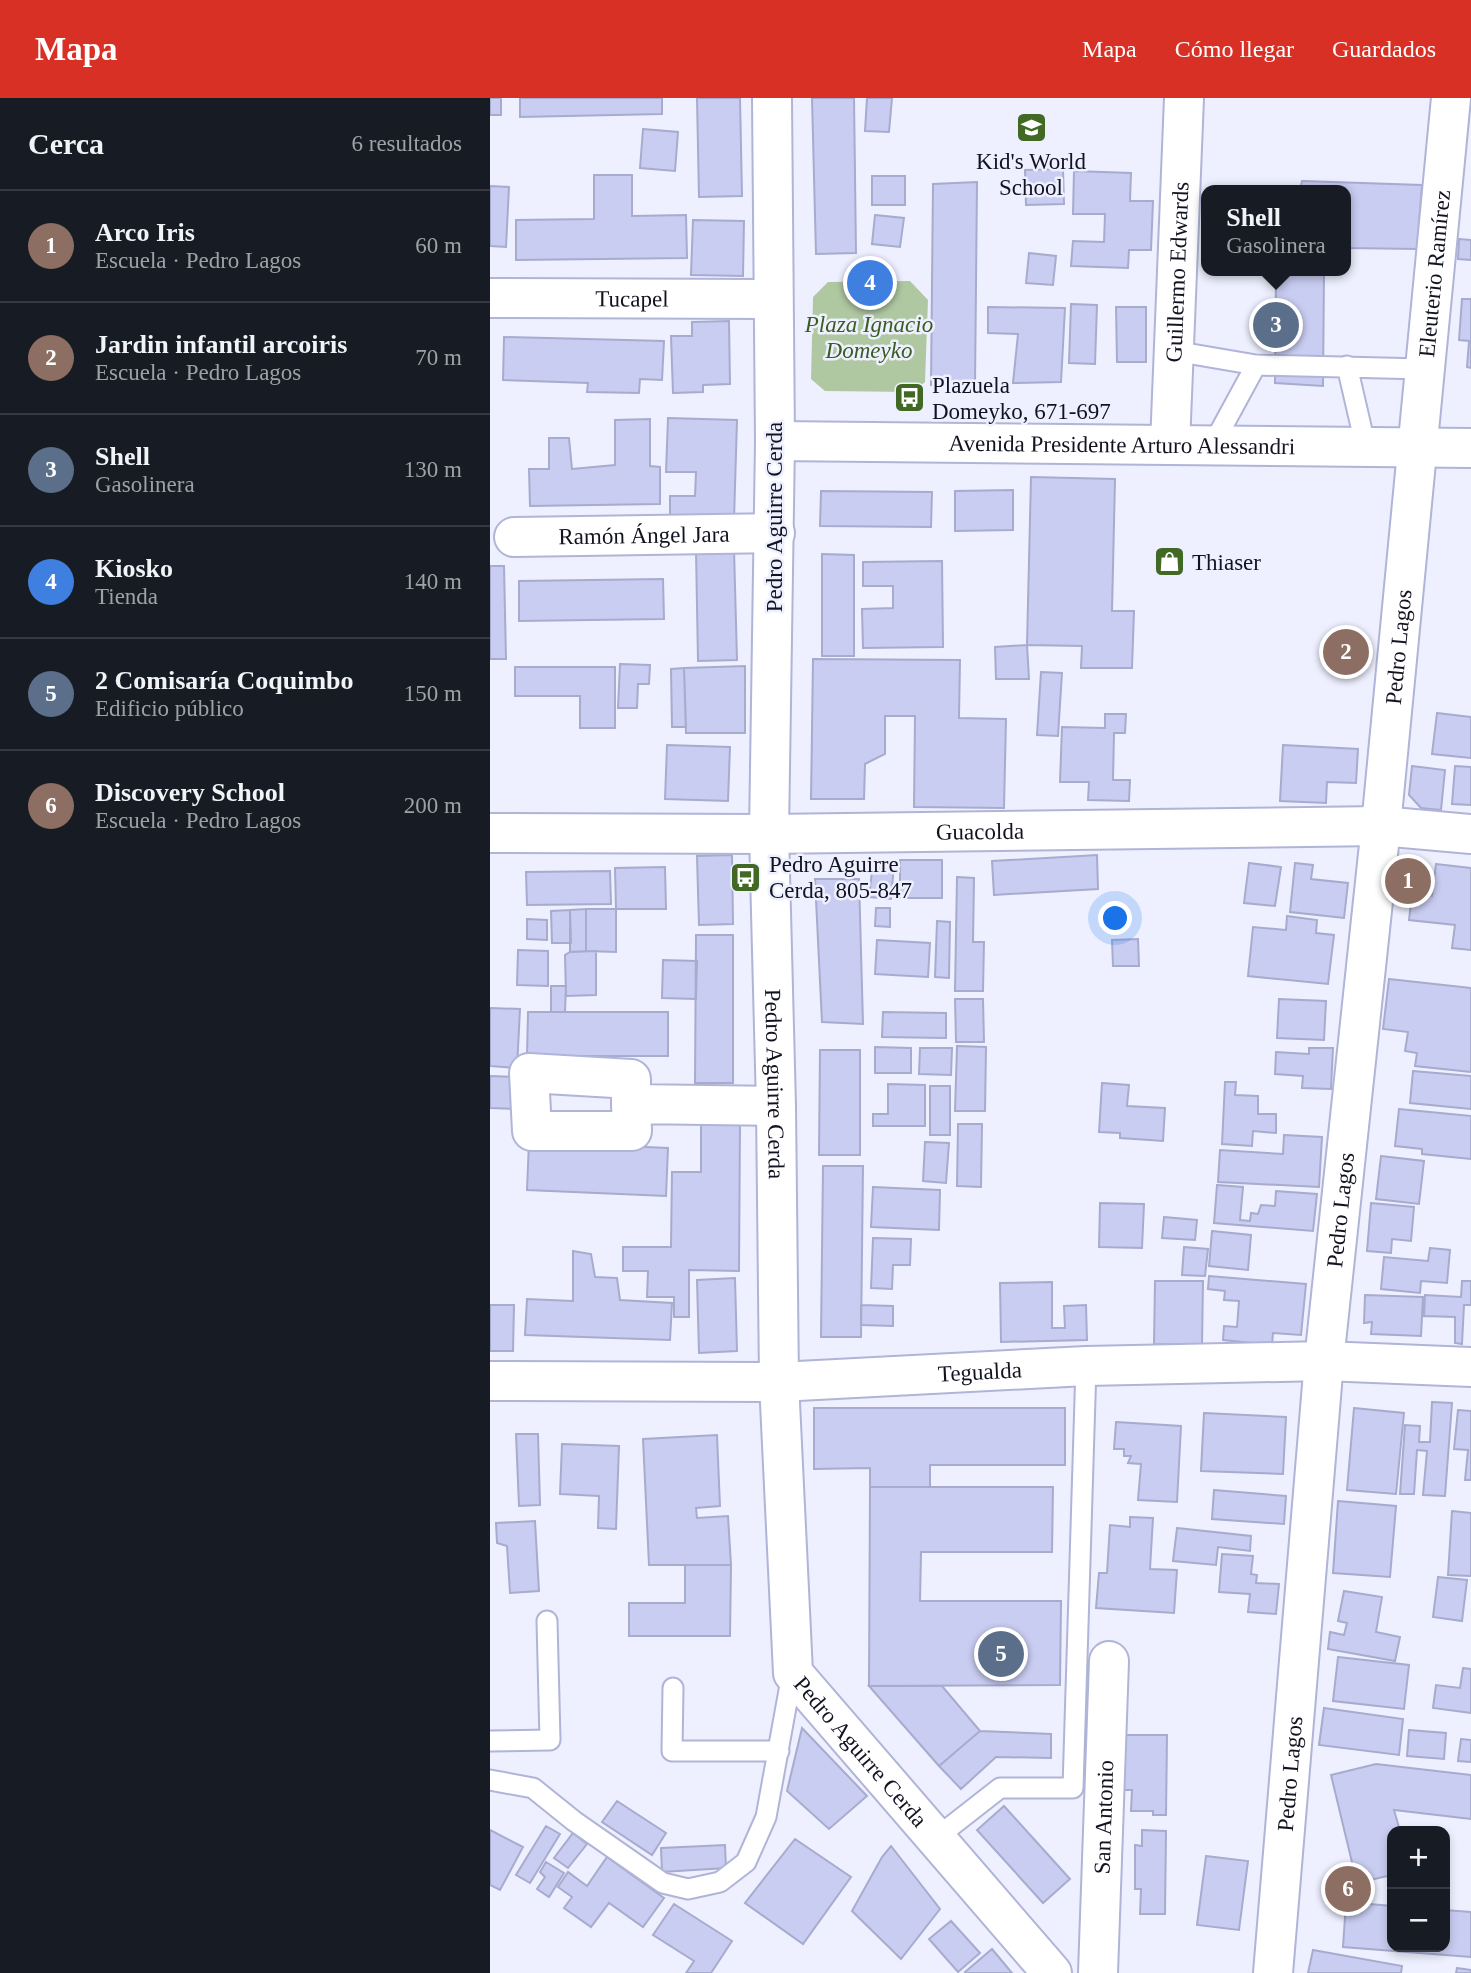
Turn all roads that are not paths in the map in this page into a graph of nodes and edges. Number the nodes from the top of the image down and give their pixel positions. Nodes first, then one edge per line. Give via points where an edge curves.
1 (772, 98) edge
2 (1184, 98) edge
3 (1457, 108) edge
4 (490, 298) edge
5 (773, 299) junction
6 (1174, 351) junction
7 (1256, 365) junction
8 (1347, 366) junction
9 (1424, 369) junction
10 (775, 441) junction
11 (1170, 445) junction
12 (1212, 446) junction
13 (1366, 447) junction
14 (1417, 448) junction
15 (1471, 448) edge
16 (775, 533) junction
17 (514, 537) dead end
18 (1381, 826) junction
19 (490, 833) edge
20 (769, 834) junction
21 (1471, 834) edge
22 (631, 1104) dead end
23 (776, 1106) junction
24 (1324, 1361) junction
25 (1086, 1366) junction
26 (1471, 1367) edge
27 (490, 1381) edge
28 (779, 1382) junction
29 (547, 1621) dead end
30 (1109, 1661) dead end
31 (793, 1673) junction
32 (673, 1688) dead end
33 (490, 1741) edge
34 (779, 1751) junction
35 (490, 1780) edge
36 (936, 1838) junction
37 (1052, 1973) edge
38 (1098, 1973) edge
39 (1273, 1973) edge

1 - 5 street, Pedro Aguirre Cerda
2 - 6 street, Guillermo Edwards
3 - 9 street, Eleuterio Ramírez
4 - 5 street, Tucapel
5 - 10 street, Pedro Aguirre Cerda
6 - 7 lane
6 - 11 street, Guillermo Edwards
7 - 8 lane
7 - 12 lane
8 - 9 lane
8 - 13 lane
9 - 14 street, Eleuterio Ramírez
10 - 11 street, Avenida Presidente Arturo Alessandri
10 - 16 street, Pedro Aguirre Cerda
11 - 12 street, Avenida Presidente Arturo Alessandri
12 - 13 street, Avenida Presidente Arturo Alessandri
13 - 14 street, Avenida Presidente Arturo Alessandri
14 - 15 street, Avenida Presidente Arturo Alessandri
14 - 18 street, Pedro Lagos
16 - 17 street, Ramón Ángel Jara
16 - 20 street, Pedro Aguirre Cerda
18 - 20 street, Guacolda
18 - 21 street, Guacolda
18 - 24 street, Pedro Lagos
19 - 20 street, Guacolda
20 - 23 street, Pedro Aguirre Cerda
22 - 23 street
23 - 28 street, Pedro Aguirre Cerda
24 - 25 street, Tegualda
24 - 26 street, Tegualda
24 - 39 street, Pedro Lagos
25 - 28 street, Tegualda
25 - 36 lane via 1073,1788 1000,1788
27 - 28 street, Tegualda
28 - 31 street, Pedro Aguirre Cerda
29 - 33 lane via 550,1740
30 - 38 street, San Antonio
31 - 34 lane
31 - 36 street, Pedro Aguirre Cerda
32 - 34 lane via 672,1751
34 - 35 lane via 766,1817 746,1862 720,1882 688,1889 663,1883 533,1788
36 - 37 street, Pedro Aguirre Cerda

